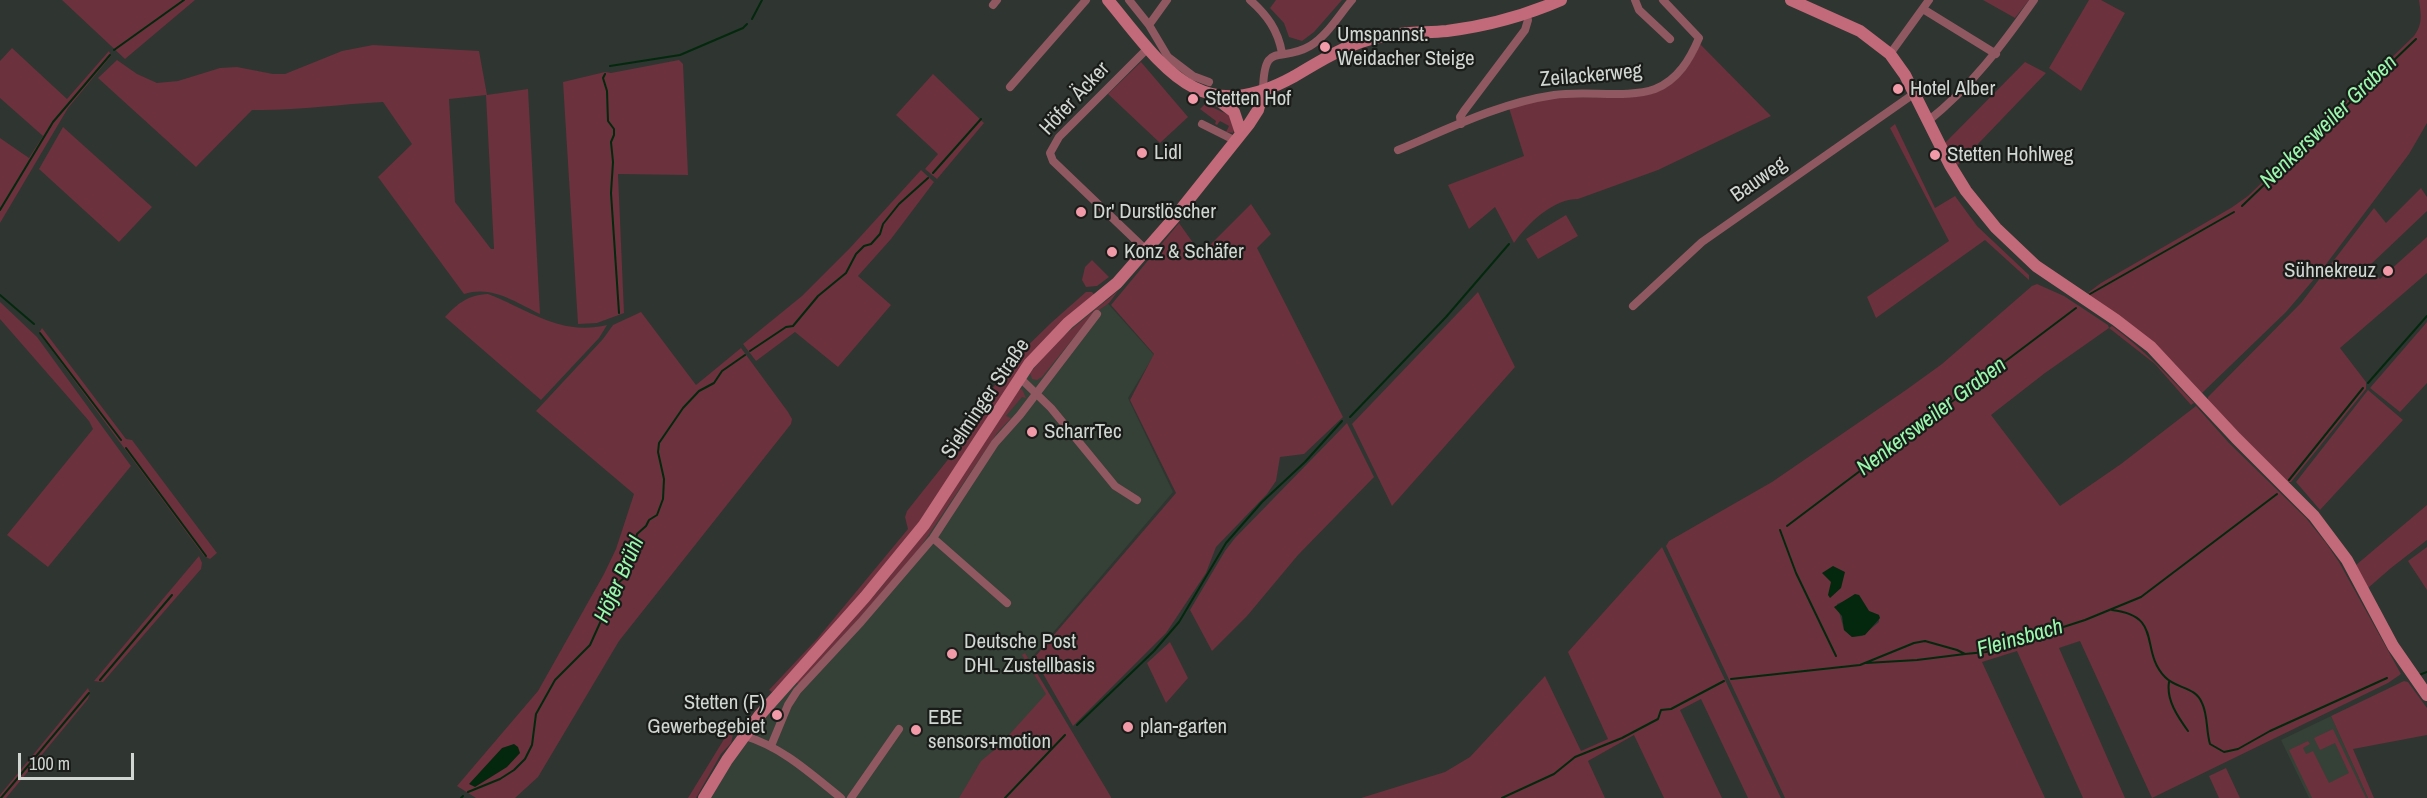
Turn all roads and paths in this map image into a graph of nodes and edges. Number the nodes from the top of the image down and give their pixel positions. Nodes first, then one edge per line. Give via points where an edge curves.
1 (1086, 0) edge
2 (1108, 0) edge
3 (1129, 0) edge
4 (1167, 0) edge
5 (1250, 0) edge
6 (1352, 0) edge
7 (1561, 0) edge
8 (1635, 0) edge
9 (1663, 0) edge
10 (1929, 0) edge
11 (2034, 0) edge
12 (1794, 1) edge
13 (1923, 9) junction
14 (1526, 14) junction
15 (1142, 16) junction
16 (1129, 25) junction
17 (1149, 25) junction
18 (1670, 39) dead end
19 (1148, 48) junction
20 (1282, 53) junction
21 (1890, 54) junction
22 (1996, 54) junction
23 (1209, 82) dead end
24 (1010, 87) dead end
25 (1263, 91) junction
26 (1915, 93) junction
27 (1212, 95) junction
28 (1928, 121) junction
29 (1202, 124) dead end
30 (1461, 124) junction
31 (1239, 137) junction
32 (1398, 150) dead end
33 (1146, 250) junction
34 (1633, 306) dead end
35 (1097, 314) dead end
36 (1019, 377) junction
37 (1036, 393) junction
38 (1137, 500) dead end
39 (933, 538) junction
40 (1007, 603) dead end
41 (2427, 696) edge
42 (899, 729) dead end
43 (744, 736) junction
44 (771, 746) junction
45 (704, 798) edge
46 (841, 798) edge
47 (852, 798) edge

1 - 24 street
2 - 16 street
3 - 15 street
4 - 17 street
5 - 20 street via 1272,22
6 - 20 street via 1313,43
7 - 14 street
8 - 18 street via 1639,10
9 - 30 street, Zeilackerweg via 1699,38 1689,60 1673,78 1656,88 1634,92 1542,96 1498,108
10 - 13 street
11 - 22 street
12 - 21 street via 1860,31
13 - 21 street
13 - 22 street
14 - 25 street via 1469,28 1363,41
14 - 30 street via 1525,30 1464,111
15 - 16 street
15 - 17 street
16 - 19 street
17 - 23 street via 1168,57 1193,76
19 - 27 street via 1179,79
19 - 33 street, Höfer Äcker via 1059,137 1050,153 1053,161
20 - 25 street via 1266,62
21 - 26 street
22 - 28 street
25 - 27 street via 1238,97
25 - 31 street, Sielminger Straße via 1258,110
26 - 28 street
26 - 34 street, Bauweg via 1702,242
27 - 31 street via 1234,112
28 - 41 street via 1950,165 1979,208 2009,242 2151,347 2314,516 2347,560 2384,632
29 - 31 street
30 - 32 street, Zeilackerweg
31 - 33 street, Sielminger Straße
33 - 36 street, Sielminger Straße via 1111,290 1049,341
35 - 37 street, Sielminger Straße
36 - 37 street
36 - 43 street, Sielminger Straße via 924,525
37 - 38 street via 1115,486
37 - 39 street, Sielminger Straße via 995,443
39 - 40 street
39 - 44 street, Sielminger Straße via 798,691
42 - 47 street
43 - 44 street
43 - 45 street, Sielminger Straße
44 - 46 street

